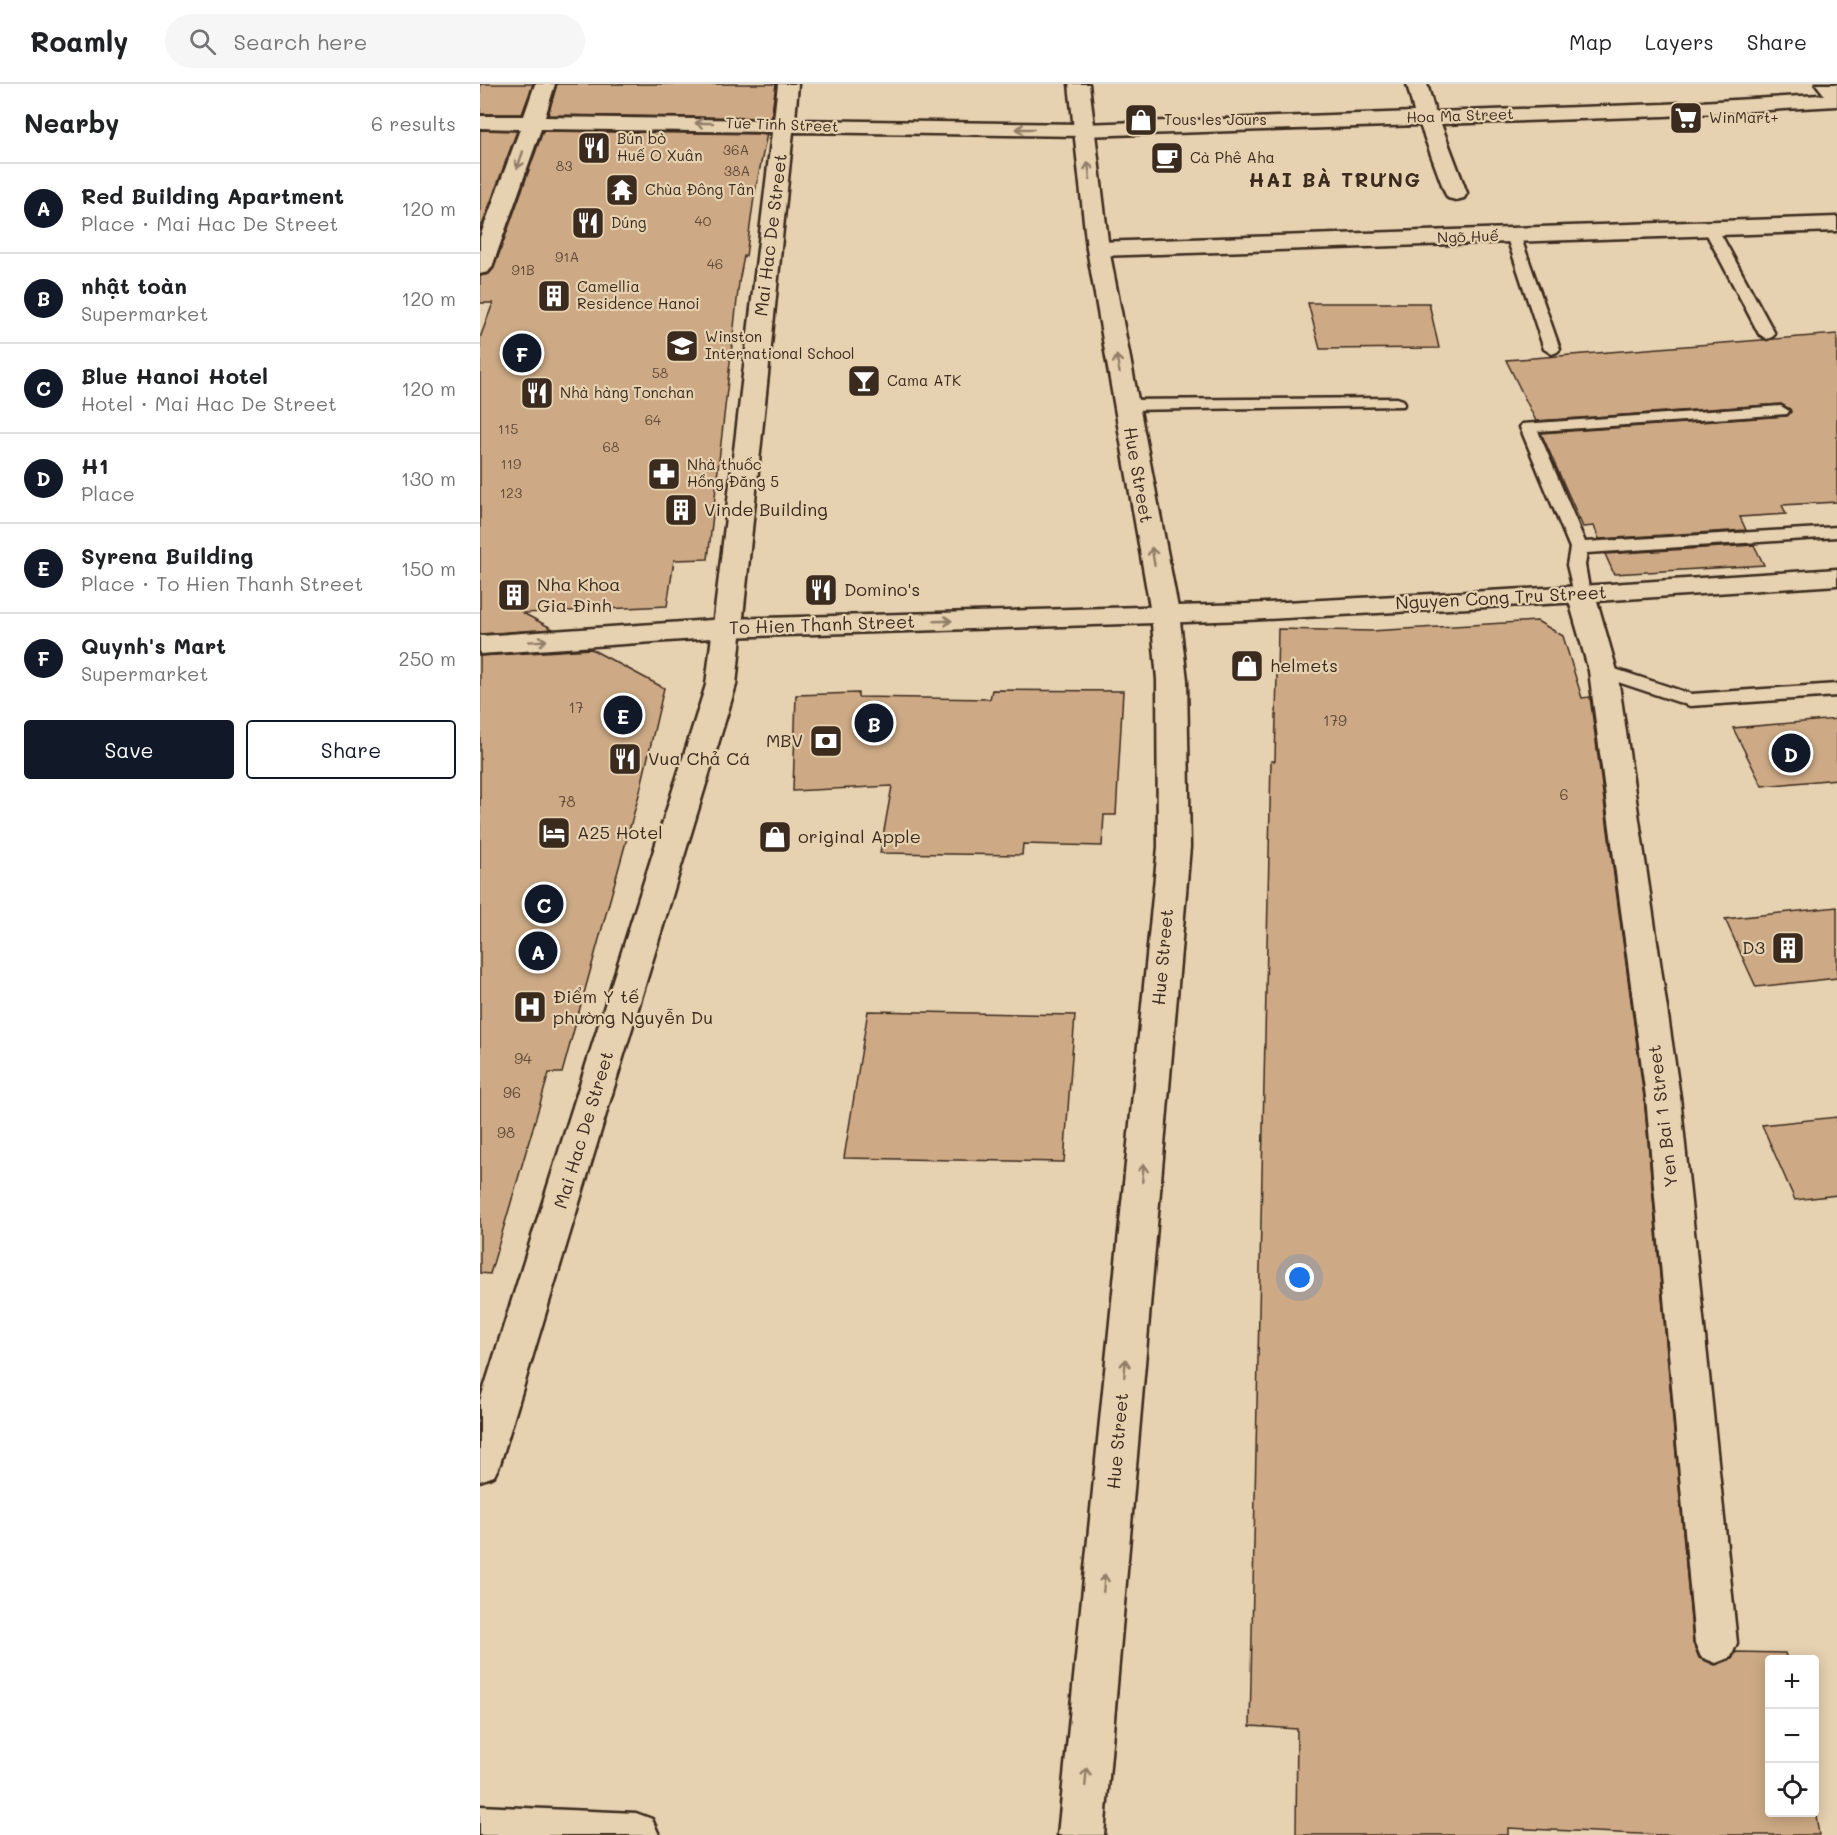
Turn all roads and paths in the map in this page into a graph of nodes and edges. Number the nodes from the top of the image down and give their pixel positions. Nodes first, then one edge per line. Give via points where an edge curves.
1 (545, 84) edge
2 (788, 84) edge
3 (1079, 84) edge
4 (1417, 84) edge
5 (1826, 84) edge
6 (1837, 99) edge
7 (1426, 117) junction
8 (480, 122) edge
9 (532, 122) junction
10 (784, 125) junction
11 (1083, 130) junction
12 (1456, 193) dead end
13 (1837, 224) edge
14 (1711, 229) junction
15 (1513, 235) junction
16 (1098, 249) junction
17 (480, 267) edge
18 (1767, 334) dead end
19 (1552, 349) dead end
20 (1397, 403) dead end
21 (1125, 405) junction
22 (1781, 411) dead end
23 (1837, 532) edge
24 (1579, 548) junction
25 (1837, 577) edge
26 (1581, 594) junction
27 (1165, 613) junction
28 (726, 628) junction
29 (480, 645) edge
30 (1603, 671) junction
31 (1837, 690) edge
32 (480, 1464) edge
33 (1716, 1643) dead end
34 (480, 1828) edge
35 (636, 1835) edge
36 (1081, 1835) edge

1 - 9 street
2 - 10 street, Mai Hac De Street
3 - 11 street, Hue Street
4 - 7 street
5 - 6 street
6 - 7 street, Hoa Ma Street via 1660,100
7 - 11 street, Hoa Ma Street
7 - 12 street
8 - 9 street, Tue Tinh Street
10 -> 9 street, Tue Tinh Street
9 -> 17 street
11 -> 10 street, Tue Tinh Street
10 - 28 street, Mai Hac De Street
16 -> 11 street, Hue Street
13 - 14 street, Ngõ Huế
14 - 15 street, Ngõ Huế
14 - 18 lane
15 - 16 street, Ngõ Huế
15 - 19 lane
21 -> 16 street, Hue Street
20 - 21 lane
27 -> 21 street, Hue Street
22 - 24 lane via 1528,427
23 - 24 lane
24 - 26 lane via 1575,565
25 - 26 street, Nguyen Cong Tru Street
26 - 27 street, Nguyen Cong Tru Street
26 - 30 street, Yen Bai 1 Street
28 -> 27 street, To Hien Thanh Street
36 -> 27 street, Hue Street via 1174,847 1172,680
29 -> 28 street, To Hien Thanh Street
28 - 32 street, Mai Hac De Street via 721,685
30 - 31 lane via 1690,700
30 - 33 street, Yen Bai 1 Street via 1663,1097
34 - 35 street

